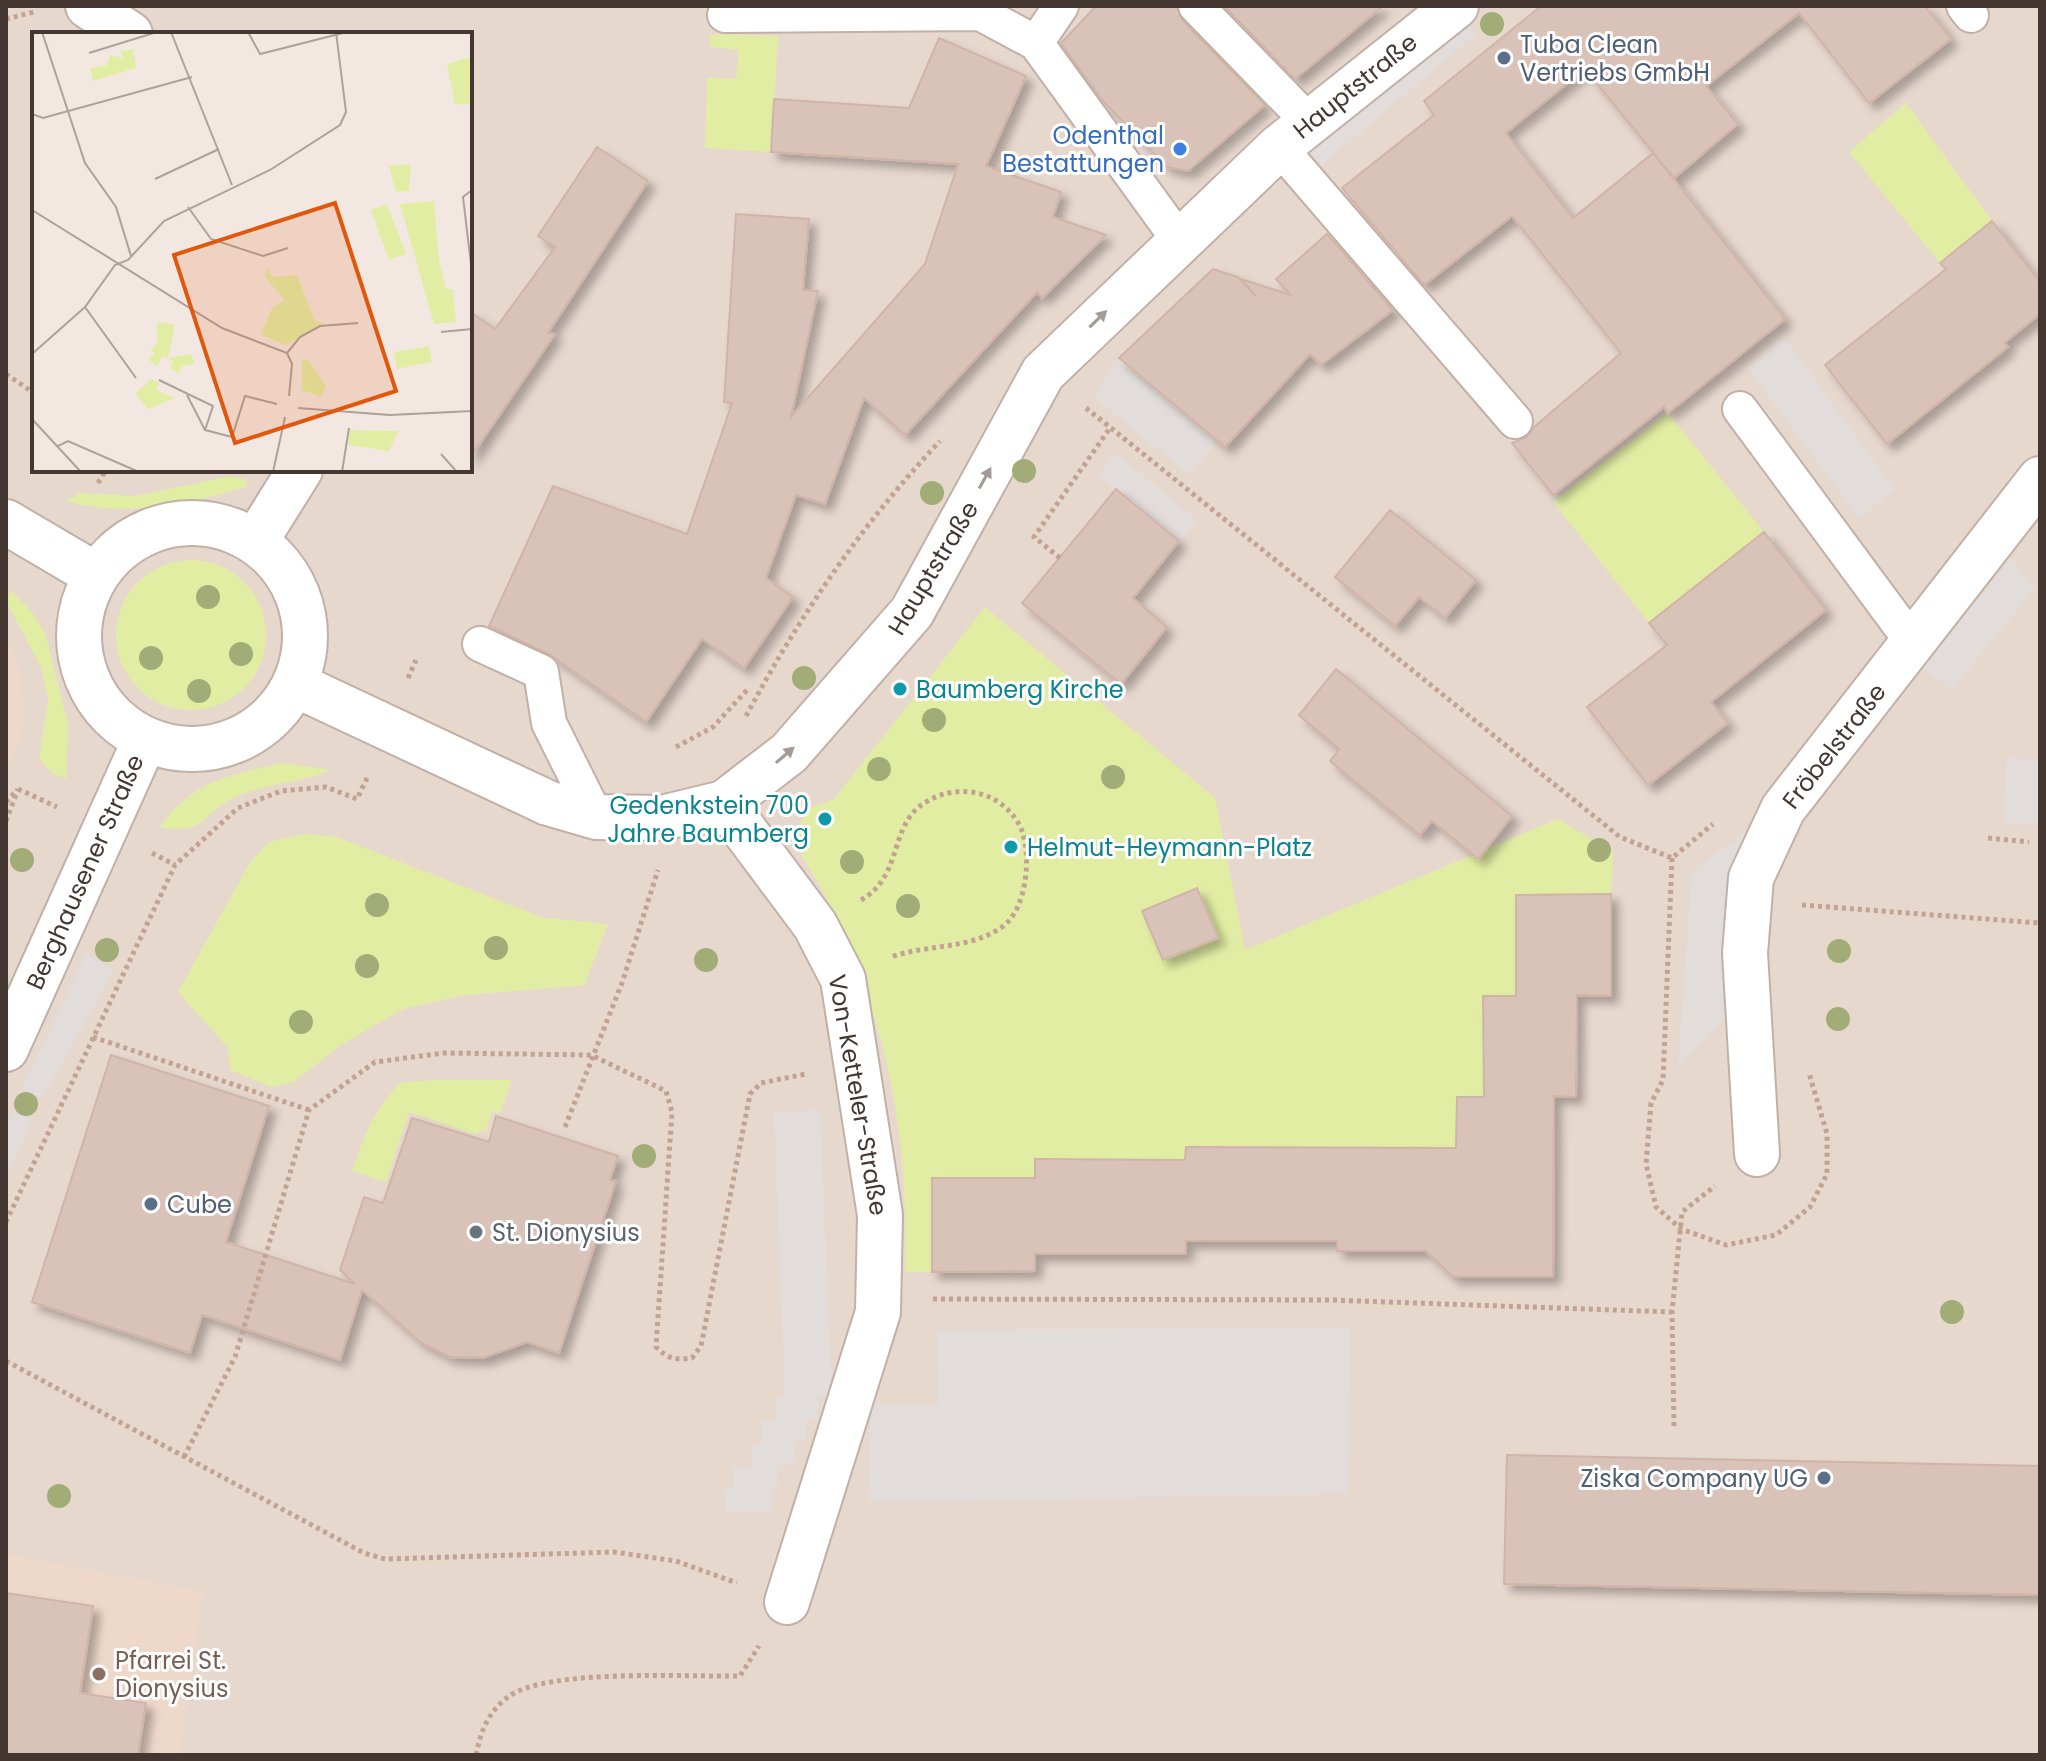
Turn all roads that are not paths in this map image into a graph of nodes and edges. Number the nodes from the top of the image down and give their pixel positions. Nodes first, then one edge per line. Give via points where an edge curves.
1 (1061, 6) edge
2 (1196, 6) edge
3 (1456, 6) edge
4 (67, 8) edge
5 (725, 15) dead end
6 (125, 32) edge
7 (1036, 43) junction
8 (1294, 135) junction
9 (1179, 240) junction
10 (1740, 409) dead end
11 (1515, 421) dead end
12 (299, 472) edge
13 (2040, 479) edge
14 (6, 522) edge
15 (255, 542) junction
16 (96, 575) junction
17 (1913, 643) junction
18 (480, 644) dead end
19 (294, 684) junction
20 (145, 740) junction
21 (724, 803) junction
22 (596, 817) junction
23 (6, 1049) edge
24 (1757, 1154) road end
25 (787, 1602) road end

1 - 7 lane
2 - 8 lane
3 - 8 street, Hauptstraße
4 - 6 street
5 - 7 lane via 980,13
7 - 9 lane
8 - 9 street, Hauptstraße
8 - 11 lane
21 -> 9 street, Hauptstraße via 789,753 893,637 912,612 1043,373
10 - 17 lane
12 - 15 street
13 - 17 street, Fröbelstraße
14 - 16 street
15 - 16 street via 222,527 186,522 151,530 120,548
15 - 19 street via 278,563 295,590 304,621 303,653
16 - 20 street via 81,611 79,650 90,687 112,718
17 - 24 street, Fröbelstraße via 1783,809 1751,878 1745,953
18 - 22 lane via 541,672 549,723
19 - 20 street via 274,713 247,735 214,747 179,749
19 - 22 street, Hauptstraße via 548,803
20 - 23 street, Berghausener Straße
21 - 22 street, Hauptstraße via 662,818
21 - 25 street, Von-Ketteler-Straße via 815,925 843,979 880,1215 878,1312

